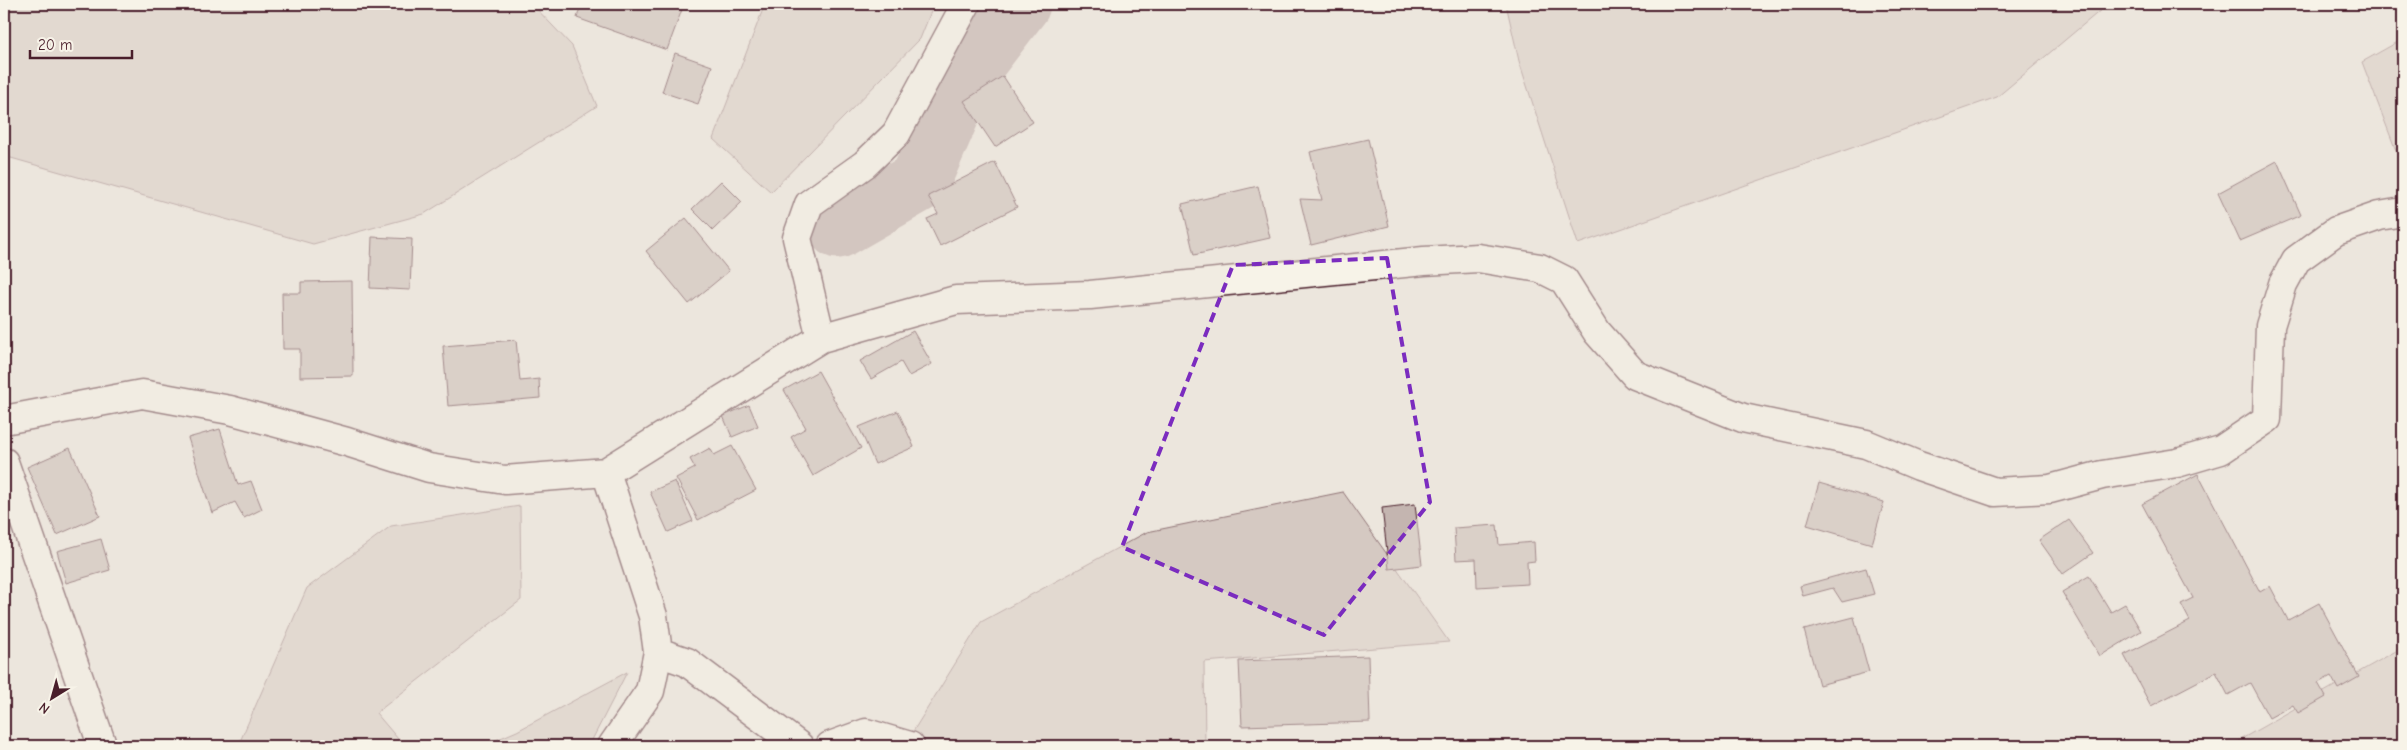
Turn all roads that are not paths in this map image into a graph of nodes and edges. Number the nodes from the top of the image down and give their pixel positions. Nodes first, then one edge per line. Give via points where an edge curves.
1 (966, 4) edge
2 (2403, 212) edge
3 (821, 338) junction
4 (4, 420) edge
5 (4, 462) edge
6 (606, 472) junction
7 (658, 652) junction
8 (101, 742) dead end
9 (612, 746) edge
10 (799, 746) edge
11 (830, 746) edge
12 (910, 746) edge

1 - 3 street via 896,134 865,164 809,204 797,238
2 - 3 street via 2379,216 2336,231 2296,260 2283,284 2270,326 2267,419 2251,432 2221,450 2178,463 2102,475 2050,489 1994,492 1866,444 1743,418 1635,375 1597,332 1564,280 1540,268 1478,258 1090,295 956,300
3 - 6 street
4 - 6 street via 142,394 230,410 428,468 505,480
5 - 8 street
6 - 7 street via 654,616
7 - 9 street via 650,691
7 - 10 street via 687,662
11 - 12 street via 866,733

